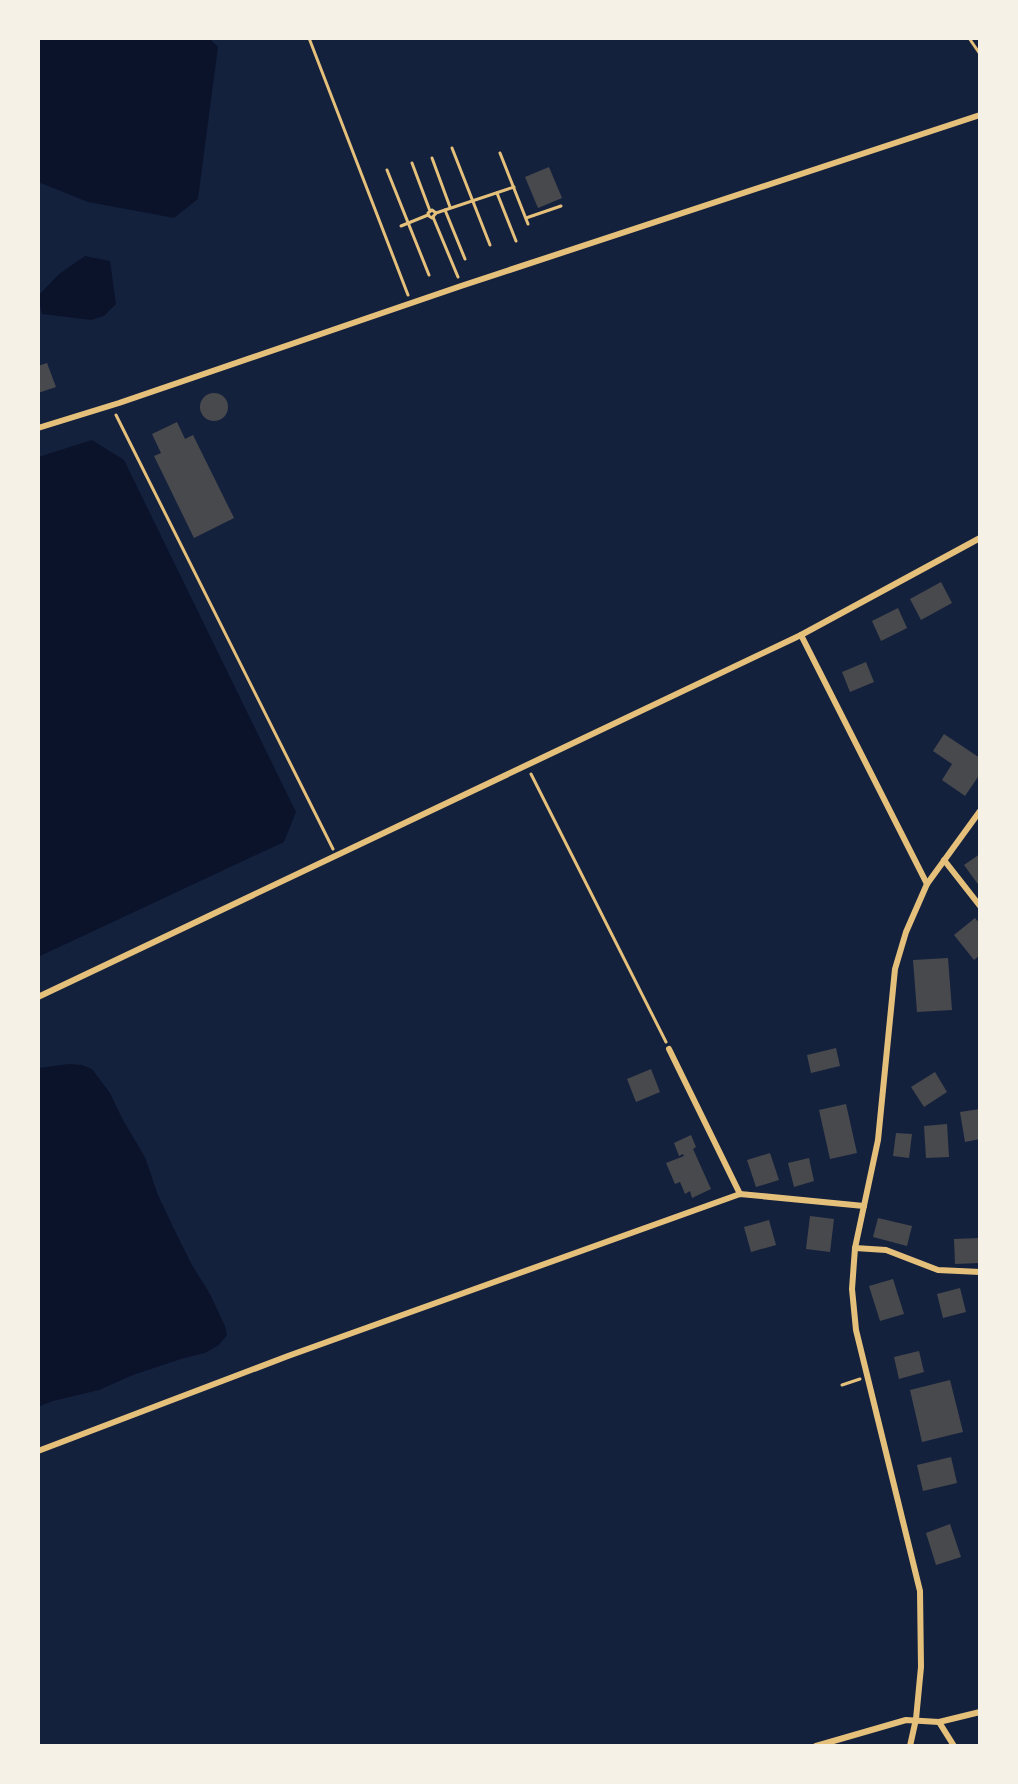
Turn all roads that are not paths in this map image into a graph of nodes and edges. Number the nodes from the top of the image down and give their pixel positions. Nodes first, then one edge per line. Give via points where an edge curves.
1 (980, 115) edge
2 (38, 428) edge
3 (980, 538) edge
4 (801, 635) junction
5 (980, 811) edge
6 (944, 860) junction
7 (927, 884) junction
8 (980, 906) edge
9 (38, 997) edge
10 (669, 1049) road end
11 (740, 1194) junction
12 (864, 1206) junction
13 (855, 1248) junction
14 (980, 1272) edge
15 (38, 1451) edge
16 (980, 1712) edge
17 (916, 1719) junction
18 (939, 1722) junction
19 (816, 1746) edge
20 (910, 1746) edge
21 (954, 1746) edge

1 - 2 street
3 - 4 street
4 - 7 street
4 - 9 street
5 - 6 street
6 - 7 street
6 - 8 street
7 - 12 street via 895,969 878,1140
10 - 11 street
11 - 12 street
11 - 15 street
12 - 13 street
13 - 14 street via 886,1250 938,1270
13 - 17 street via 856,1330 920,1591
16 - 18 street
17 - 18 street
17 - 19 street
17 - 20 street
18 - 21 street

